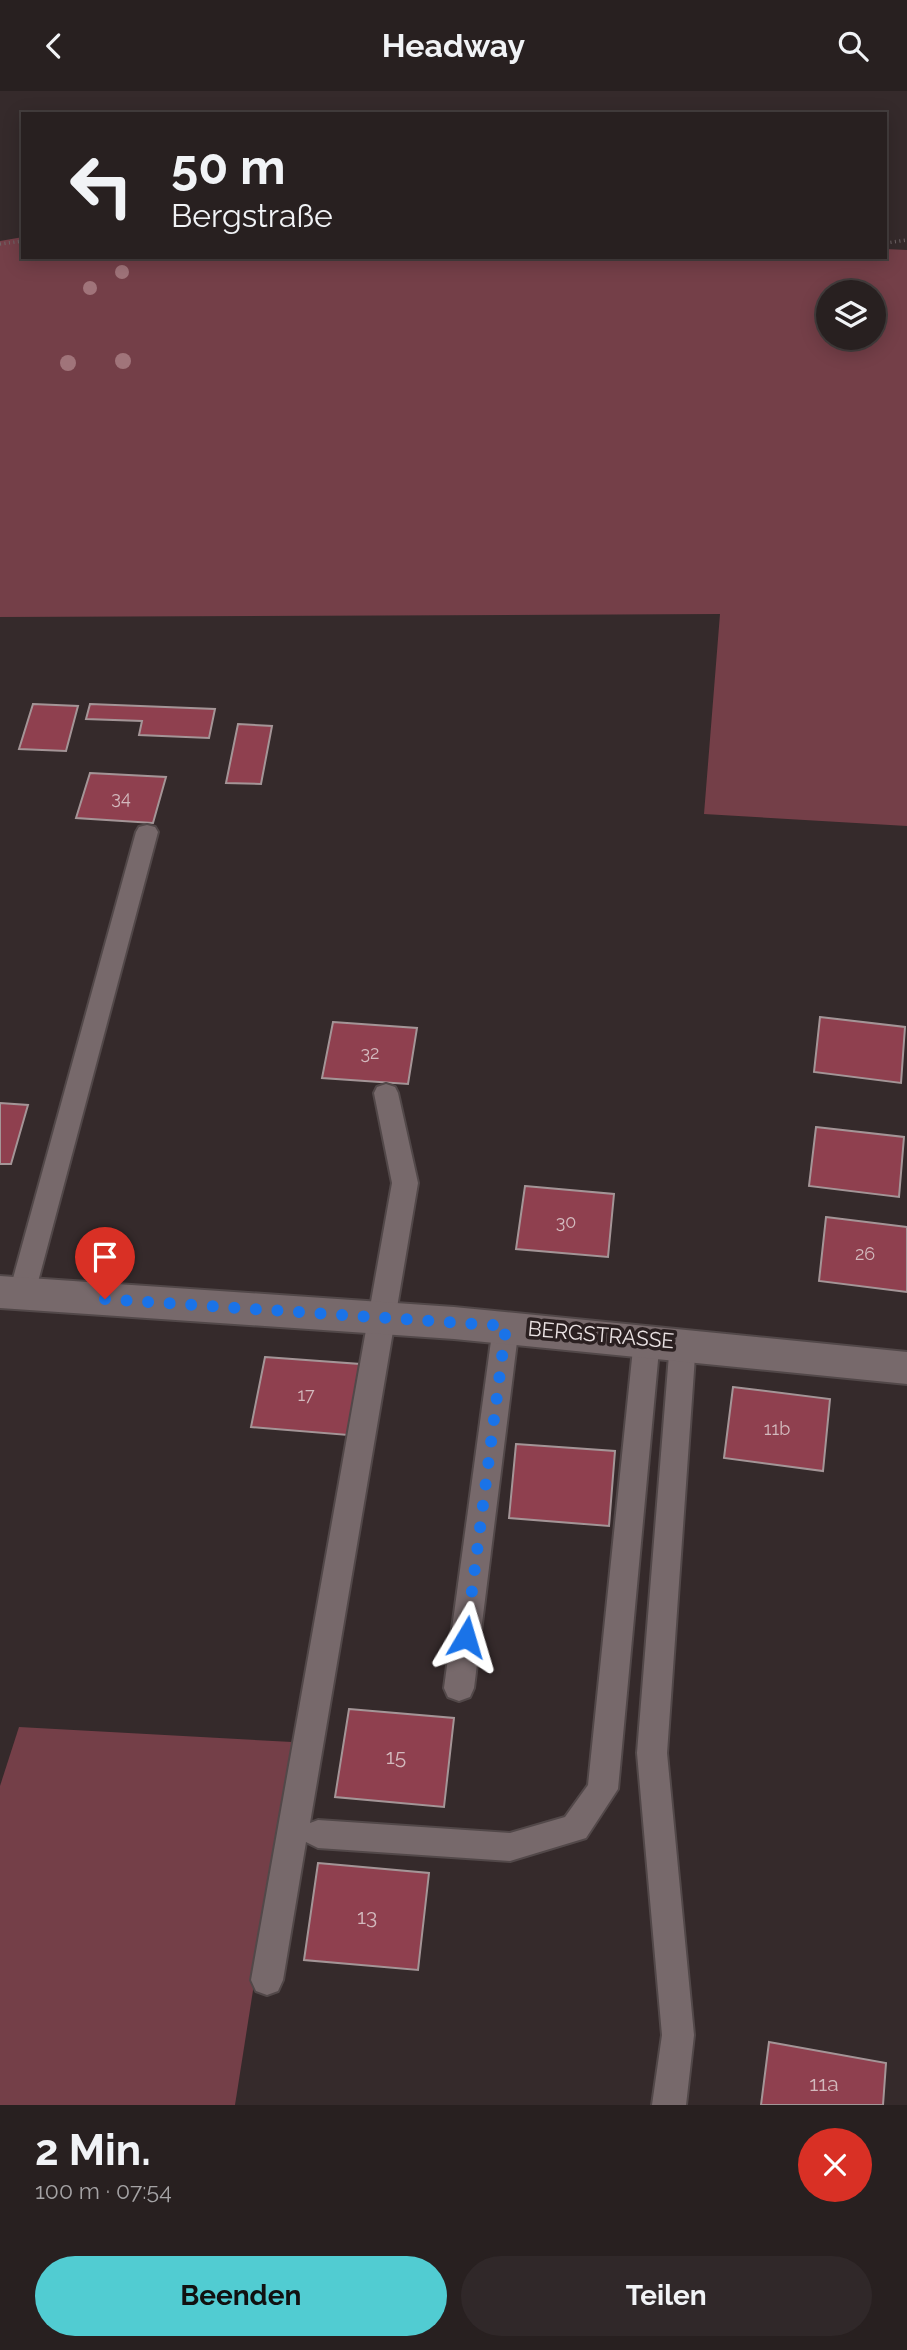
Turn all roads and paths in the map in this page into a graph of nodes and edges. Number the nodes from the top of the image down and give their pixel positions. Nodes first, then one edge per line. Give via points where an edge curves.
1 (907, 240) edge
2 (21, 241) edge
3 (887, 243) edge
4 (0, 244) edge
5 (147, 832) dead end
6 (386, 1093) dead end
7 (11, 1292) edge
8 (382, 1317) junction
9 (506, 1326) junction
10 (665, 1341) junction
11 (907, 1368) edge
12 (459, 1688) dead end
13 (318, 1833) dead end
14 (267, 1980) dead end
15 (669, 2105) edge

1 - 3 path
2 - 4 path
5 - 7 lane
6 - 8 lane via 405,1183
7 - 8 street, BERGSTRASSE
8 - 9 street, BERGSTRASSE
8 - 14 lane
9 - 10 street, BERGSTRASSE
9 - 12 lane
10 - 11 street, BERGSTRASSE
10 - 13 lane via 603,1790 575,1828 510,1847
10 - 15 lane via 652,1753 678,2035

